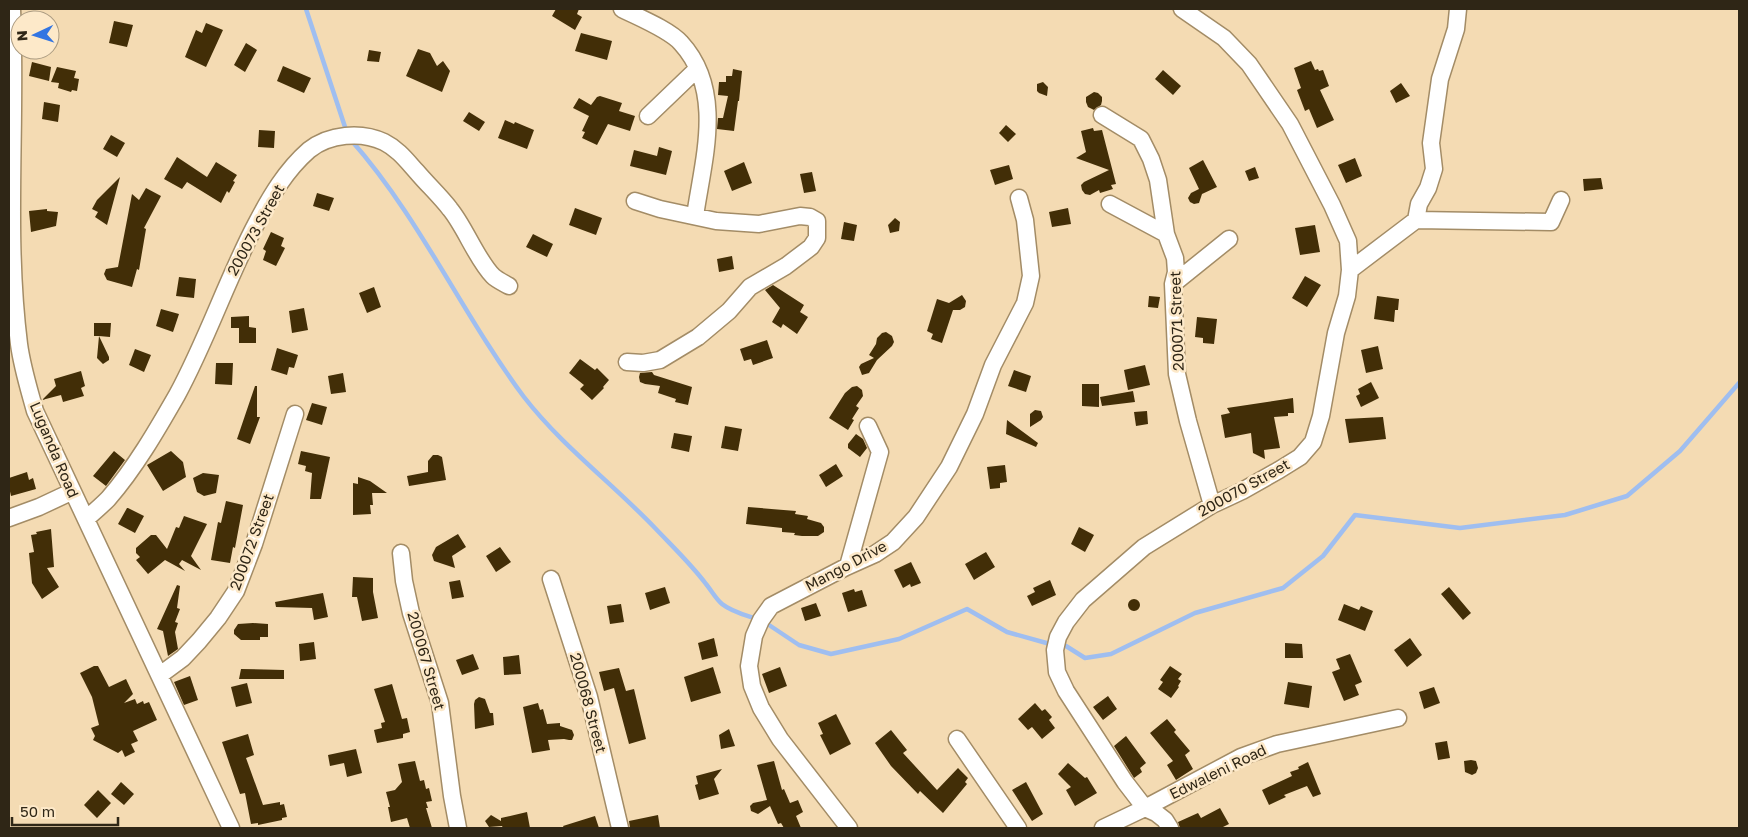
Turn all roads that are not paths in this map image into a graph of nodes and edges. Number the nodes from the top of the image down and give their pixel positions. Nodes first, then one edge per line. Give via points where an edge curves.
1 (622, 9) edge
2 (1182, 9) edge
3 (1458, 9) edge
4 (11, 60) edge
5 (697, 69) junction
6 (1102, 115) dead end
7 (648, 116) dead end
8 (1019, 198) dead end
9 (1561, 200) dead end
10 (635, 201) dead end
11 (1110, 204) dead end
12 (11, 207) edge
13 (695, 216) junction
14 (1416, 220) junction
15 (1166, 234) junction
16 (1229, 239) dead end
17 (1350, 270) junction
18 (1173, 284) junction
19 (509, 286) dead end
20 (627, 362) dead end
21 (295, 414) dead end
22 (868, 426) dead end
23 (71, 492) junction
24 (1212, 505) junction
25 (9, 518) edge
26 (86, 519) junction
27 (402, 553) dead end
28 (848, 566) junction
29 (551, 579) dead end
30 (160, 675) junction
31 (1398, 718) dead end
32 (957, 739) dead end
33 (1145, 808) junction
34 (231, 828) edge
35 (458, 828) edge
36 (620, 828) edge
37 (849, 828) edge
38 (1018, 828) edge
39 (1102, 828) edge
40 (1170, 828) edge

1 - 5 street via 681,42
2 - 17 street, 200070 Street via 1224,38 1249,64 1290,124 1348,241
3 - 14 street via 1456,29 1440,80 1430,143 1434,169
4 - 12 street, Luganda Road
5 - 7 street
5 - 13 street via 709,120
6 - 15 street, 200071 Street via 1141,139 1158,180
8 - 28 street, Mango Drive via 1025,220 1031,276 1025,302 993,365 975,414 949,467 916,517 893,542
9 - 14 street via 1551,222
10 - 13 street via 660,210
11 - 15 street
12 - 23 street, Luganda Road via 19,346 35,411
13 - 20 street via 753,224 810,217 817,221 817,238 811,247 786,266 750,287 729,311 698,337 660,360
14 - 17 street
15 - 18 street, 200071 Street via 1175,258
16 - 18 street
17 - 24 street, 200070 Street via 1347,296 1313,442 1300,457
18 - 24 street, 200071 Street via 1178,374
19 - 26 street, 200073 Street via 493,276 450,209 401,154 369,136 328,139 310,149 271,196 231,274 205,338 177,394 129,472 107,500
21 - 30 street, 200072 Street via 236,591 184,658
22 - 28 street via 880,452
23 - 25 street
23 - 26 street, Luganda Road
24 - 33 street, 200070 Street via 1144,547 1083,600 1066,622 1055,650 1057,672 1066,691
26 - 30 street, Luganda Road
27 - 35 street, 200067 Street via 411,613 440,703
28 - 37 street, Mango Drive via 770,606 754,636 749,666 752,686 761,708
29 - 36 street, 200068 Street via 588,697
30 - 34 street, Luganda Road
31 - 33 street, Edwaleni Road via 1277,744 1240,757
32 - 38 street
33 - 39 street, Edwaleni Road
33 - 40 street, 200070 Street via 1165,820

